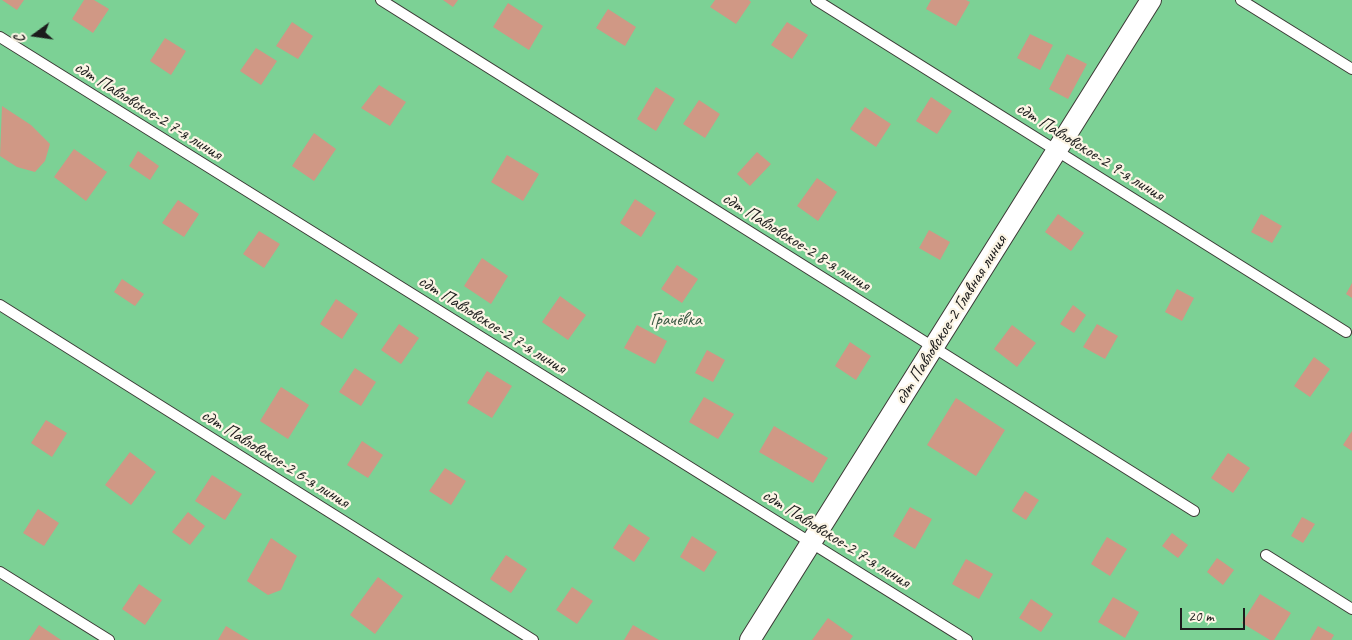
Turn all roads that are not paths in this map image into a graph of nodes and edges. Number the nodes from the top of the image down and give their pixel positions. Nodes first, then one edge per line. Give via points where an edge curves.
1 (381, 0) edge
2 (816, 0) edge
3 (1151, 0) edge
4 (1242, 0) edge
5 (0, 37) edge
6 (1352, 69) edge
7 (1057, 150) junction
8 (0, 305) edge
9 (1346, 332) dead end
10 (933, 348) junction
11 (1194, 511) dead end
12 (811, 543) junction
13 (1266, 555) dead end
14 (0, 572) edge
15 (1352, 609) edge
16 (108, 640) edge
17 (533, 640) edge
18 (750, 640) edge
19 (967, 640) edge

1 - 10 lane, сдт Павловское-2 8-я линия
2 - 7 lane, сдт Павловское-2 9-я линия
3 - 7 street, сдт Павловское-2 Главная линия
4 - 6 lane
5 - 12 lane, сдт Павловское-2 7-я линия
7 - 9 lane, сдт Павловское-2 9-я линия
7 - 10 street, сдт Павловское-2 Главная линия
8 - 17 lane, сдт Павловское-2 6-я линия
10 - 11 lane, сдт Павловское-2 8-я линия
10 - 12 street, сдт Павловское-2 Главная линия
12 - 18 street, сдт Павловское-2 Главная линия
12 - 19 lane, сдт Павловское-2 7-я линия
13 - 15 lane
14 - 16 lane

